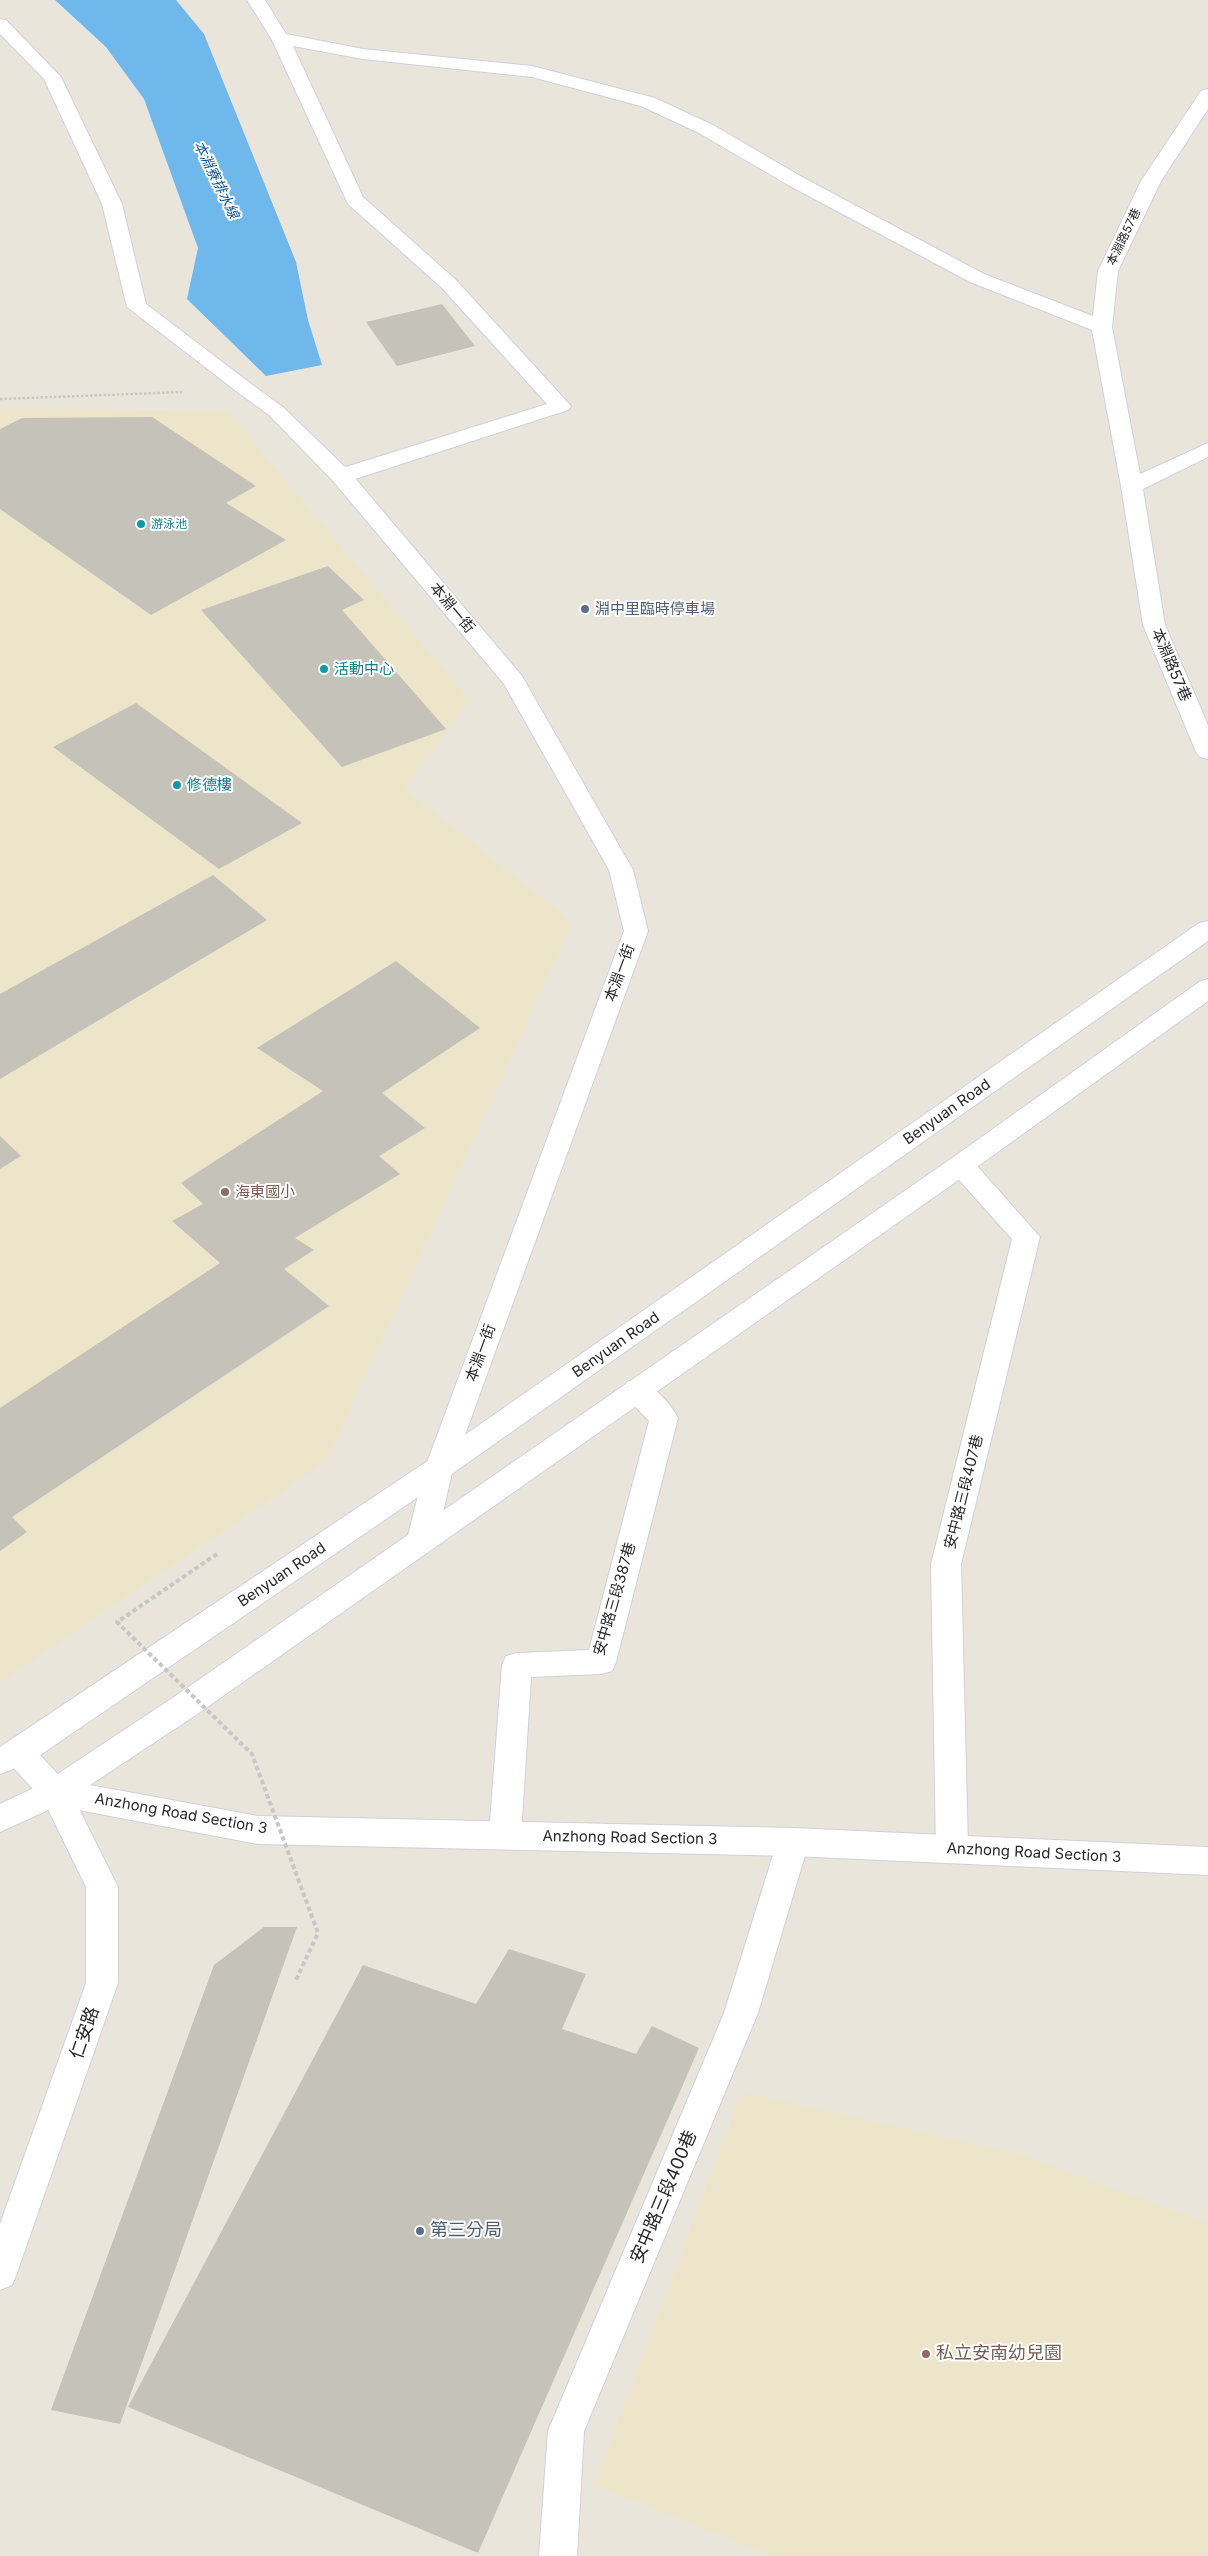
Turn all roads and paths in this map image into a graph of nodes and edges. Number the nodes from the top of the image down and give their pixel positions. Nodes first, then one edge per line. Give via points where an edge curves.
1 (256, 0) edge
2 (0, 24) edge
3 (280, 38) junction
4 (1208, 95) edge
5 (1102, 327) junction
6 (247, 390) junction
7 (0, 399) edge
8 (1208, 449) edge
9 (341, 476) junction
10 (1132, 486) junction
11 (1208, 752) edge
12 (1208, 929) edge
13 (1208, 988) edge
14 (961, 1165) junction
15 (637, 1390) junction
16 (439, 1468) junction
17 (422, 1539) junction
18 (217, 1554) dead end
19 (10, 1757) edge
20 (55, 1792) junction
21 (0, 1819) edge
22 (505, 1835) junction
23 (792, 1842) junction
24 (952, 1849) junction
25 (1208, 1861) edge
26 (295, 1982) dead end
27 (0, 2273) edge
28 (558, 2556) edge

1 - 3 street
2 - 6 street, 本淵一街 via 52,77 112,204 137,307
3 - 5 street via 363,54 532,72 648,102 706,129 795,181 977,278
3 - 9 street via 355,200 450,284 561,406
4 - 5 street, 本淵路57巷 via 1151,181 1108,271
5 - 10 street, 本淵路57巷
6 - 7 path
6 - 9 street, 本淵一街 via 276,411
8 - 10 street
9 - 16 street, 本淵一街 via 514,681 622,870 636,931
10 - 11 street, 本淵路57巷 via 1154,625
12 - 16 street, Benyuan Road
13 - 14 street
14 - 15 street
14 - 24 street, 安中路三段407巷 via 1026,1237 946,1564
15 - 17 street
15 - 22 street, 安中路三段387巷 via 664,1418 601,1662 517,1665
16 - 17 street, 本淵一街
16 - 19 street, Benyuan Road
17 - 20 street via 185,1706
18 - 26 path, bridge via 117,1622 252,1754 318,1932
19 - 20 street
20 - 21 street
20 - 22 street, Anzhong Road Section 3 via 258,1830
20 - 27 street, 仁安路 via 102,1887 102,1983
22 - 23 street, Anzhong Road Section 3
23 - 24 street, Anzhong Road Section 3
23 - 28 street, 安中路三段400巷 via 741,2013 566,2431
24 - 25 street, Anzhong Road Section 3

